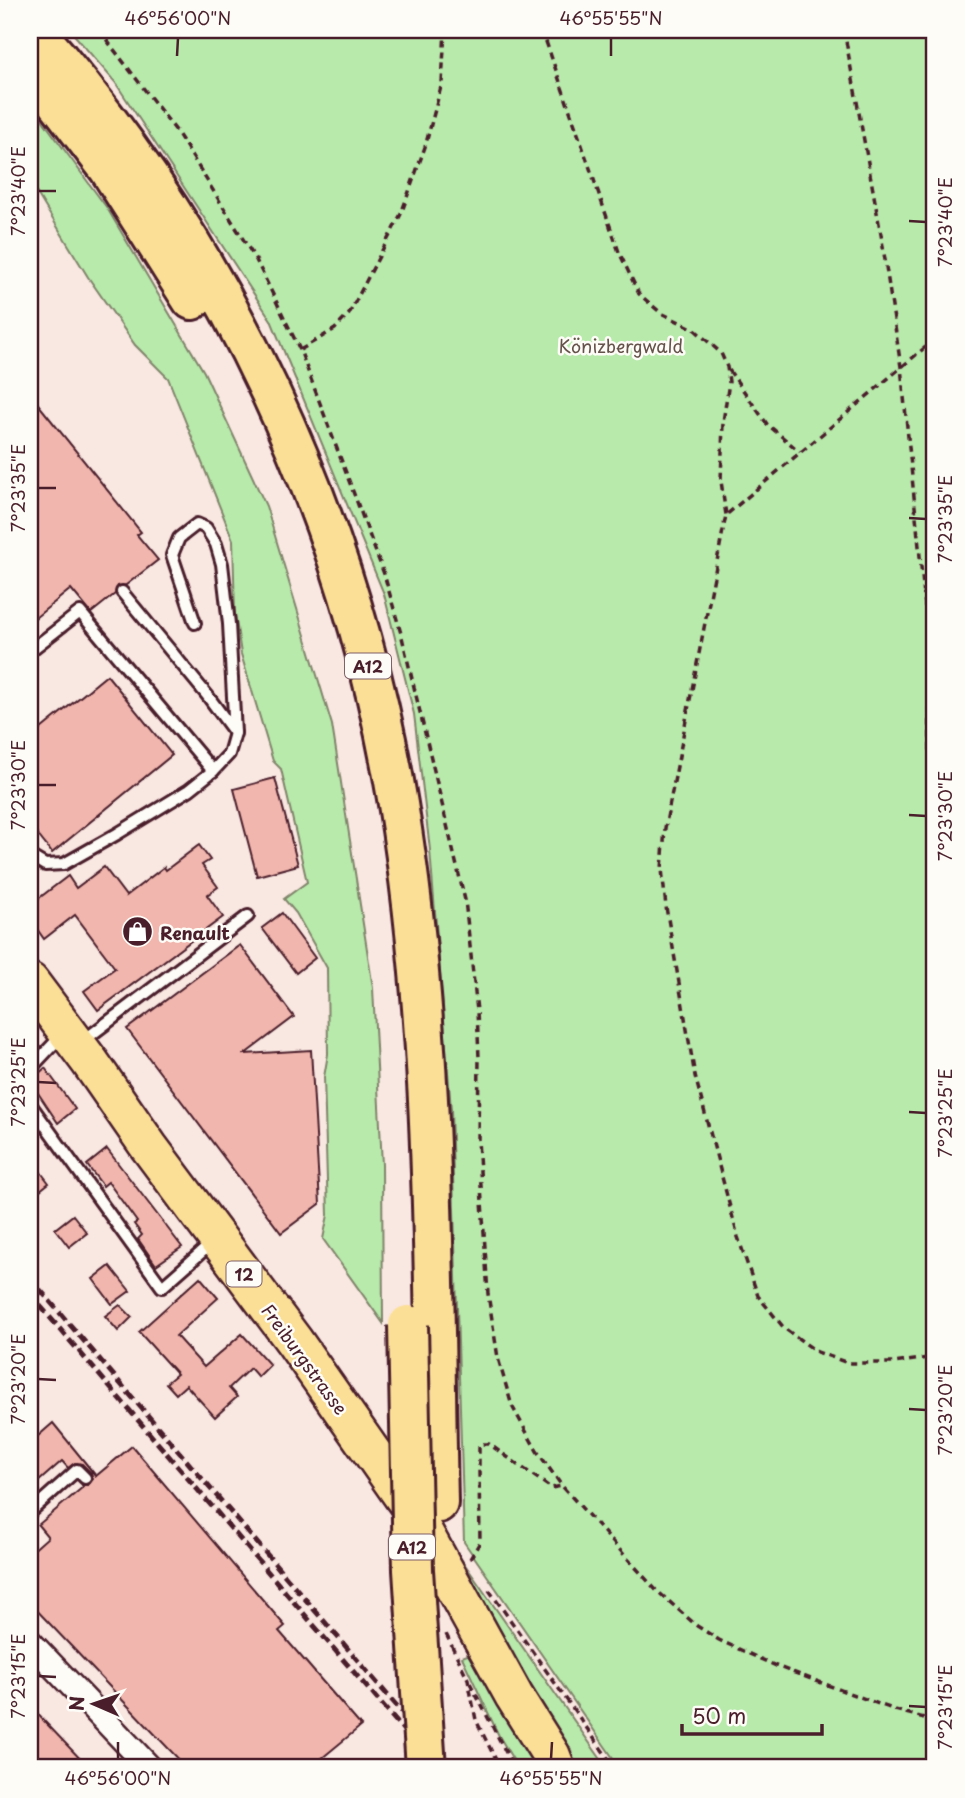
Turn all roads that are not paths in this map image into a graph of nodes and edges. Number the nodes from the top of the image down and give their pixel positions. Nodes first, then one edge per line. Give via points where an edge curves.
1 (34, 30) edge
2 (30, 66) edge
3 (122, 592) dead end
4 (195, 623) dead end
5 (30, 651) edge
6 (235, 733) junction
7 (213, 771) junction
8 (30, 856) edge
9 (248, 916) dead end
10 (30, 982) edge
11 (72, 1038) junction
12 (30, 1069) edge
13 (30, 1104) edge
14 (217, 1239) junction
15 (85, 1478) dead end
16 (30, 1512) edge
17 (30, 1642) edge
18 (557, 1764) edge
19 (150, 1768) edge
20 (426, 1768) edge
21 (453, 1768) edge

1 - 21 highway, A12 via 133,155 219,293 303,466 353,608 388,754 413,909 428,1113 440,1569
2 - 20 highway, A12, bridge via 116,179 164,252 237,384 278,476 327,616 362,758 386,913 401,1112 413,1570
3 - 6 lane
4 - 6 lane via 172,555 179,538 197,524 206,528 216,544 222,564
5 - 7 lane via 79,612
6 - 7 lane via 229,754
7 - 8 lane via 165,805 64,863 45,864
9 - 11 lane
10 - 11 main road, Freiburgstrasse / 12
11 - 12 lane
11 - 14 main road, Freiburgstrasse / 12
13 - 14 lane via 162,1287
14 - 18 main road, Freiburgstrasse / 12 via 408,1504
15 - 16 lane via 77,1470
17 - 19 street

